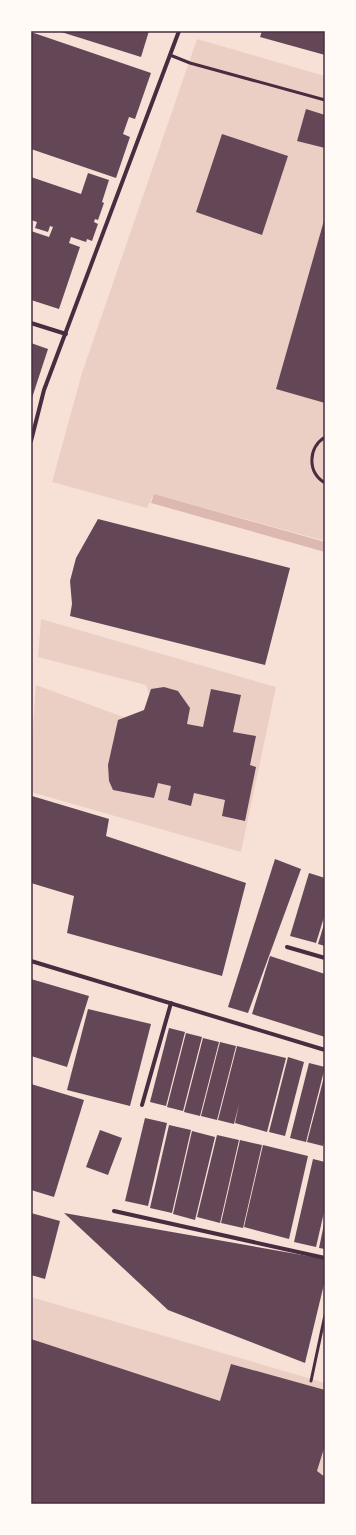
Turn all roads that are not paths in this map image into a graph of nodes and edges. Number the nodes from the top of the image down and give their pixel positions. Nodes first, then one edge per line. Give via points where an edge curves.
1 (179, 31) edge
2 (170, 55) junction
3 (325, 100) edge
4 (31, 323) edge
5 (66, 334) junction
6 (325, 437) edge
7 (31, 441) edge
8 (325, 483) edge
9 (287, 947) dead end
10 (325, 958) edge
11 (31, 961) edge
12 (171, 1003) junction
13 (325, 1050) edge
14 (142, 1105) dead end
15 (114, 1211) dead end
16 (325, 1258) edge
17 (325, 1315) edge
18 (311, 1381) dead end

1 - 2 street
2 - 3 lane via 190,63
2 - 5 street
4 - 5 street
5 - 7 street via 44,390
6 - 8 lane via 317,444 311,460 315,472
9 - 10 street
11 - 12 street
12 - 13 street
12 - 14 street
15 - 16 street
17 - 18 lane

